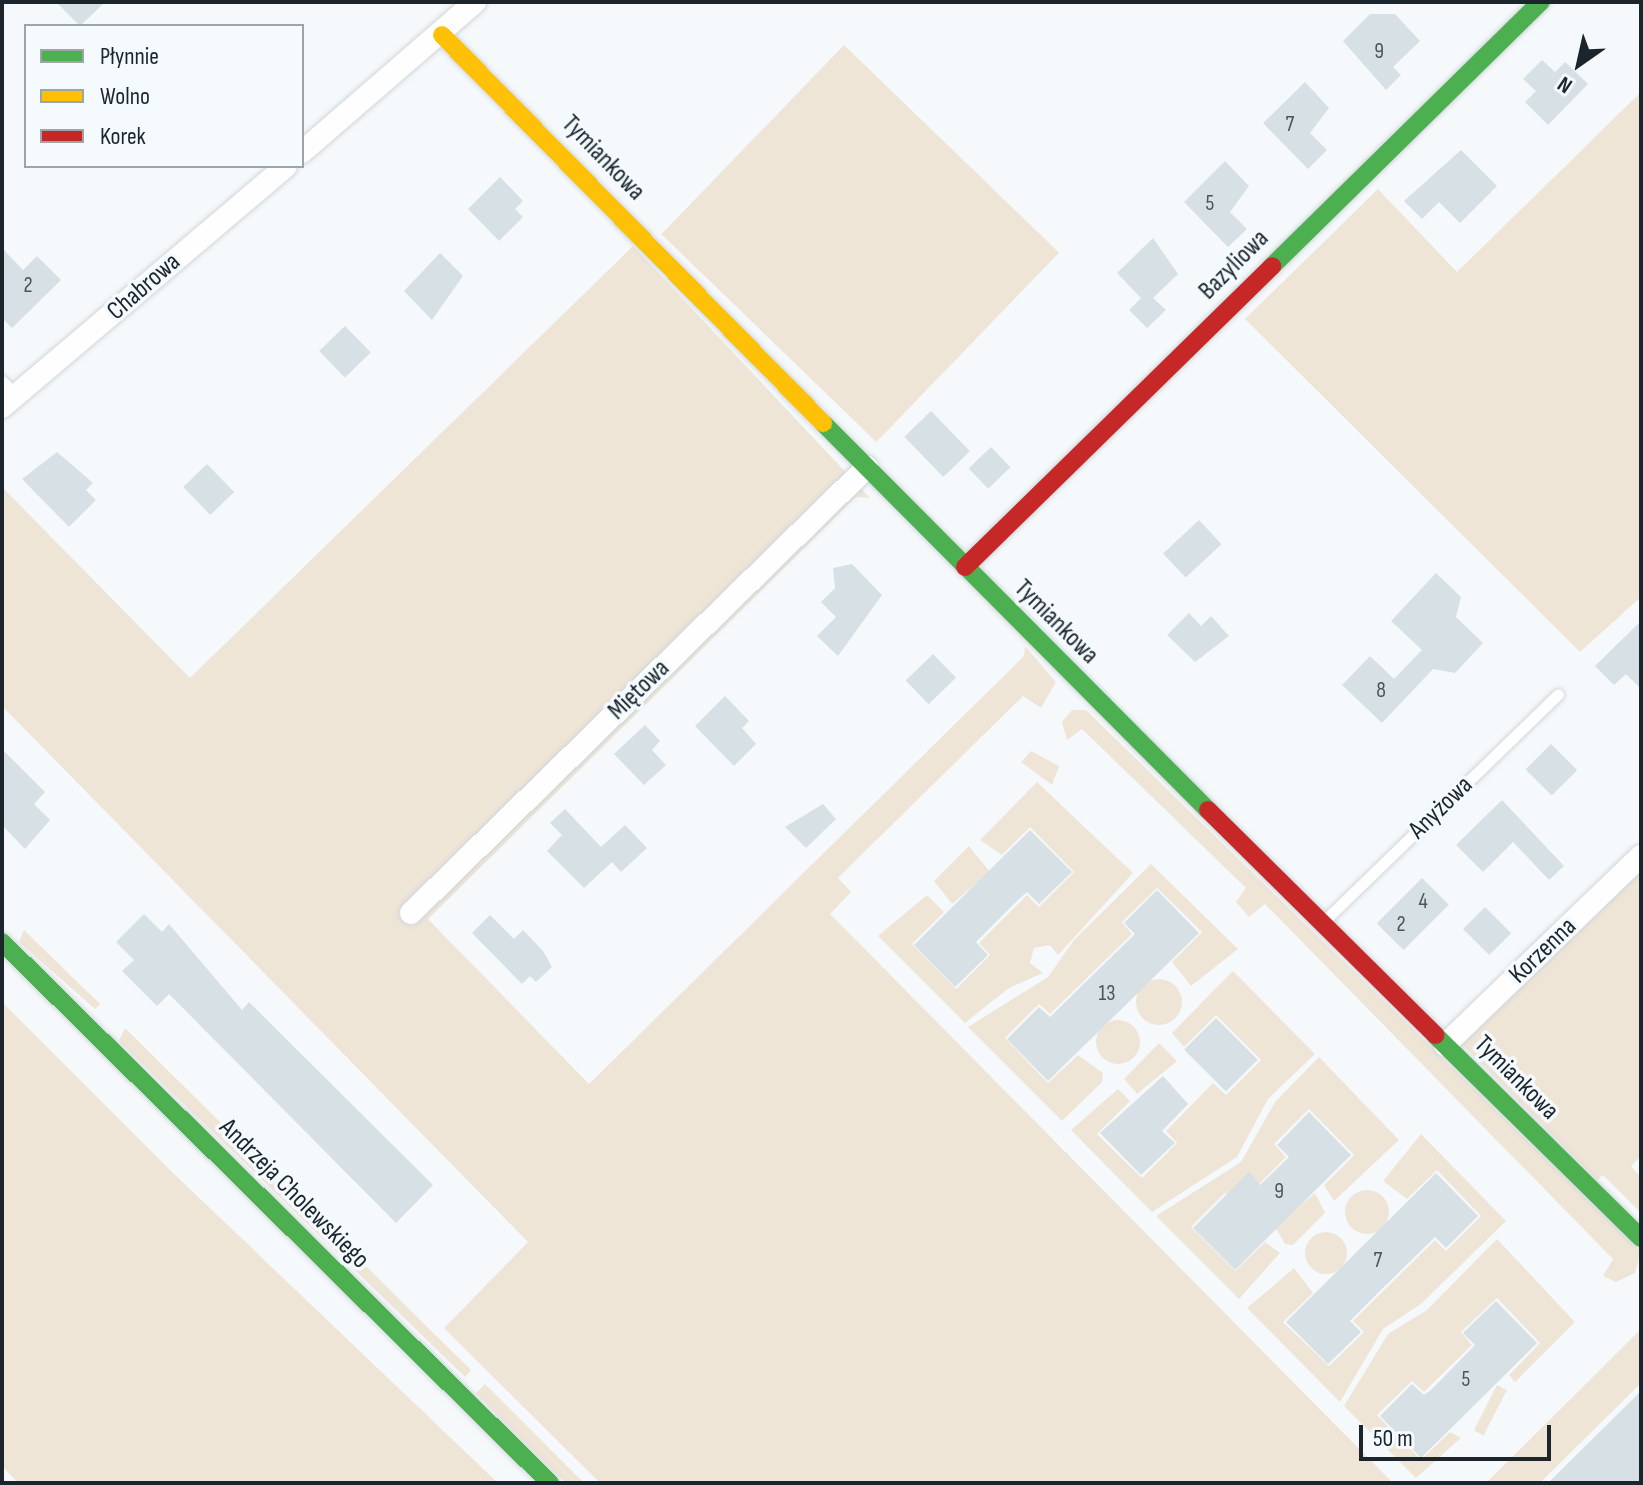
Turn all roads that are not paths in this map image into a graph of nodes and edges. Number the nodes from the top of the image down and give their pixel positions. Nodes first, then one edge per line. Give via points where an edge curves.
1 (475, 2) edge
2 (1541, 2) edge
3 (442, 35) junction
4 (304, 150) edge
5 (284, 168) edge
6 (7, 395) edge
7 (867, 467) junction
8 (965, 567) junction
9 (1558, 694) dead end
10 (1641, 856) edge
11 (411, 913) dead end
12 (1323, 923) junction
13 (2, 942) edge
14 (1445, 1045) junction
15 (1641, 1238) edge
16 (550, 1483) edge

1 - 3 street
2 - 8 street, Bazyliowa
3 - 4 street
3 - 7 street, Tymiankowa
5 - 6 street, Chabrowa
7 - 8 street, Tymiankowa
7 - 11 street, Miętowa
8 - 12 street, Tymiankowa
9 - 12 lane, Anyżowa
10 - 14 street, Korzenna
12 - 14 street, Tymiankowa
13 - 16 street, Andrzeja Cholewskiego
14 - 15 street, Tymiankowa

